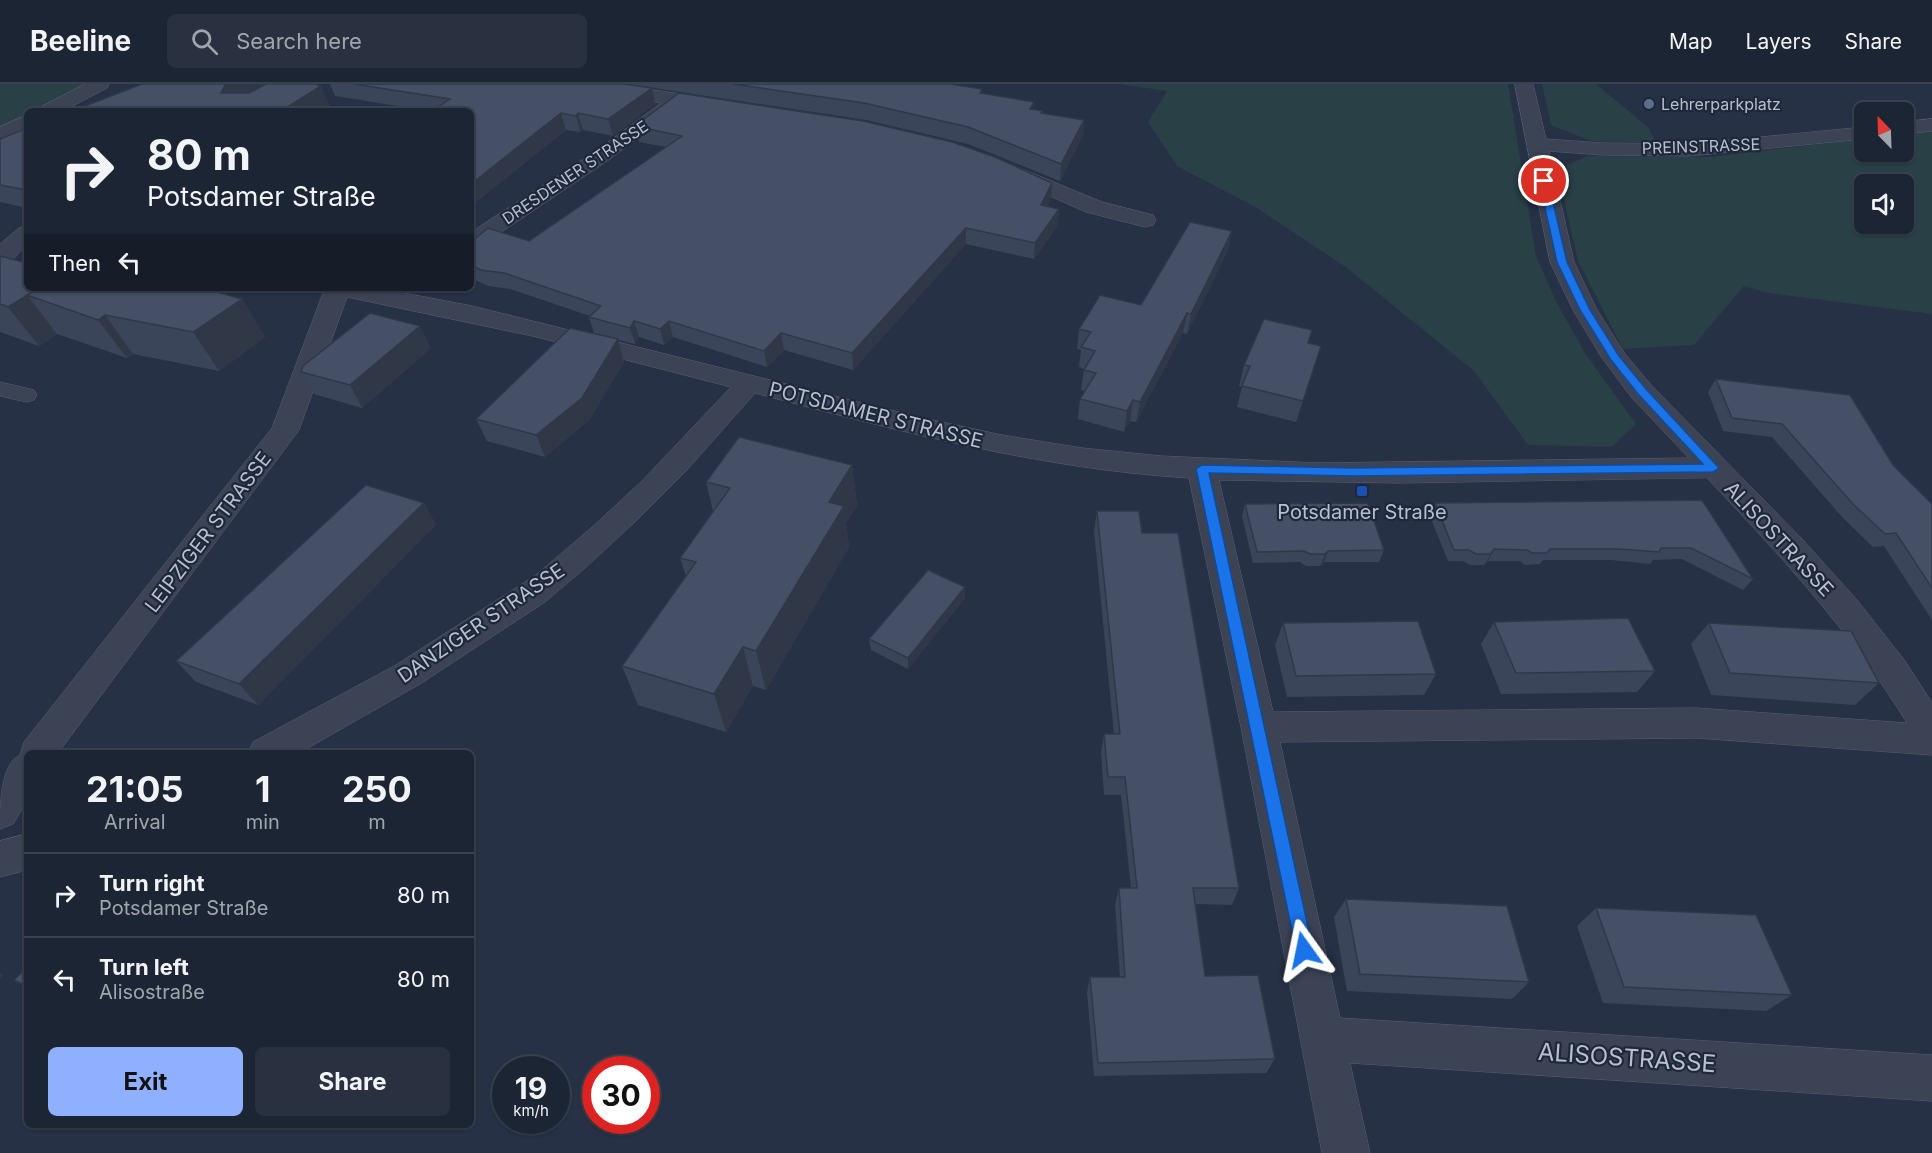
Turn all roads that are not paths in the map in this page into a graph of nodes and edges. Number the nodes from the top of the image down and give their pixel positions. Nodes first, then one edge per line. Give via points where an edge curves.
1 (100, 84) edge
2 (574, 84) edge
3 (1524, 84) edge
4 (677, 100) junction
5 (54, 108) edge
6 (736, 108) edge
7 (24, 123) edge
8 (1932, 125) edge
9 (1914, 127) edge
10 (1854, 134) edge
11 (0, 135) edge
12 (1536, 144) junction
13 (992, 162) edge
14 (1144, 220) dead end
15 (474, 240) edge
16 (337, 291) edge
17 (384, 291) edge
18 (399, 292) edge
19 (748, 384) junction
20 (0, 389) edge
21 (27, 395) dead end
22 (1713, 468) junction
23 (1202, 469) junction
24 (1258, 727) junction
25 (1932, 733) edge
26 (1932, 740) edge
27 (40, 750) edge
28 (272, 750) edge
29 (24, 773) edge
30 (0, 812) edge
31 (24, 853) edge
32 (0, 859) edge
33 (1323, 1039) junction
34 (1932, 1078) edge
35 (1346, 1153) edge

1 - 5 street
2 - 4 street
3 - 12 street, ALISOSTRASSE
4 - 6 street
4 - 15 street, DRESDENER STRASSE via 603,155
7 - 11 street
8 - 9 street
10 - 12 street, PREINSTRASSE via 1689,150
12 - 22 street, ALISOSTRASSE via 1562,262 1585,310 1622,366
13 - 14 street via 1094,207
16 - 27 street, LEIPZIGER STRASSE via 285,430
17 - 18 street, POTSDAMER STRASSE
18 - 19 street, POTSDAMER STRASSE
19 - 23 street, POTSDAMER STRASSE via 992,443 1083,458
19 - 28 street, DANZIGER STRASSE via 696,444 629,511 546,584 434,660
20 - 21 lane
22 - 23 street, POTSDAMER STRASSE via 1363,472
22 - 25 street, ALISOSTRASSE via 1845,609 1893,671
23 - 24 street
24 - 26 street via 1696,723
24 - 33 street
29 - 30 street
31 - 32 street
33 - 34 street, ALISOSTRASSE
33 - 35 street

